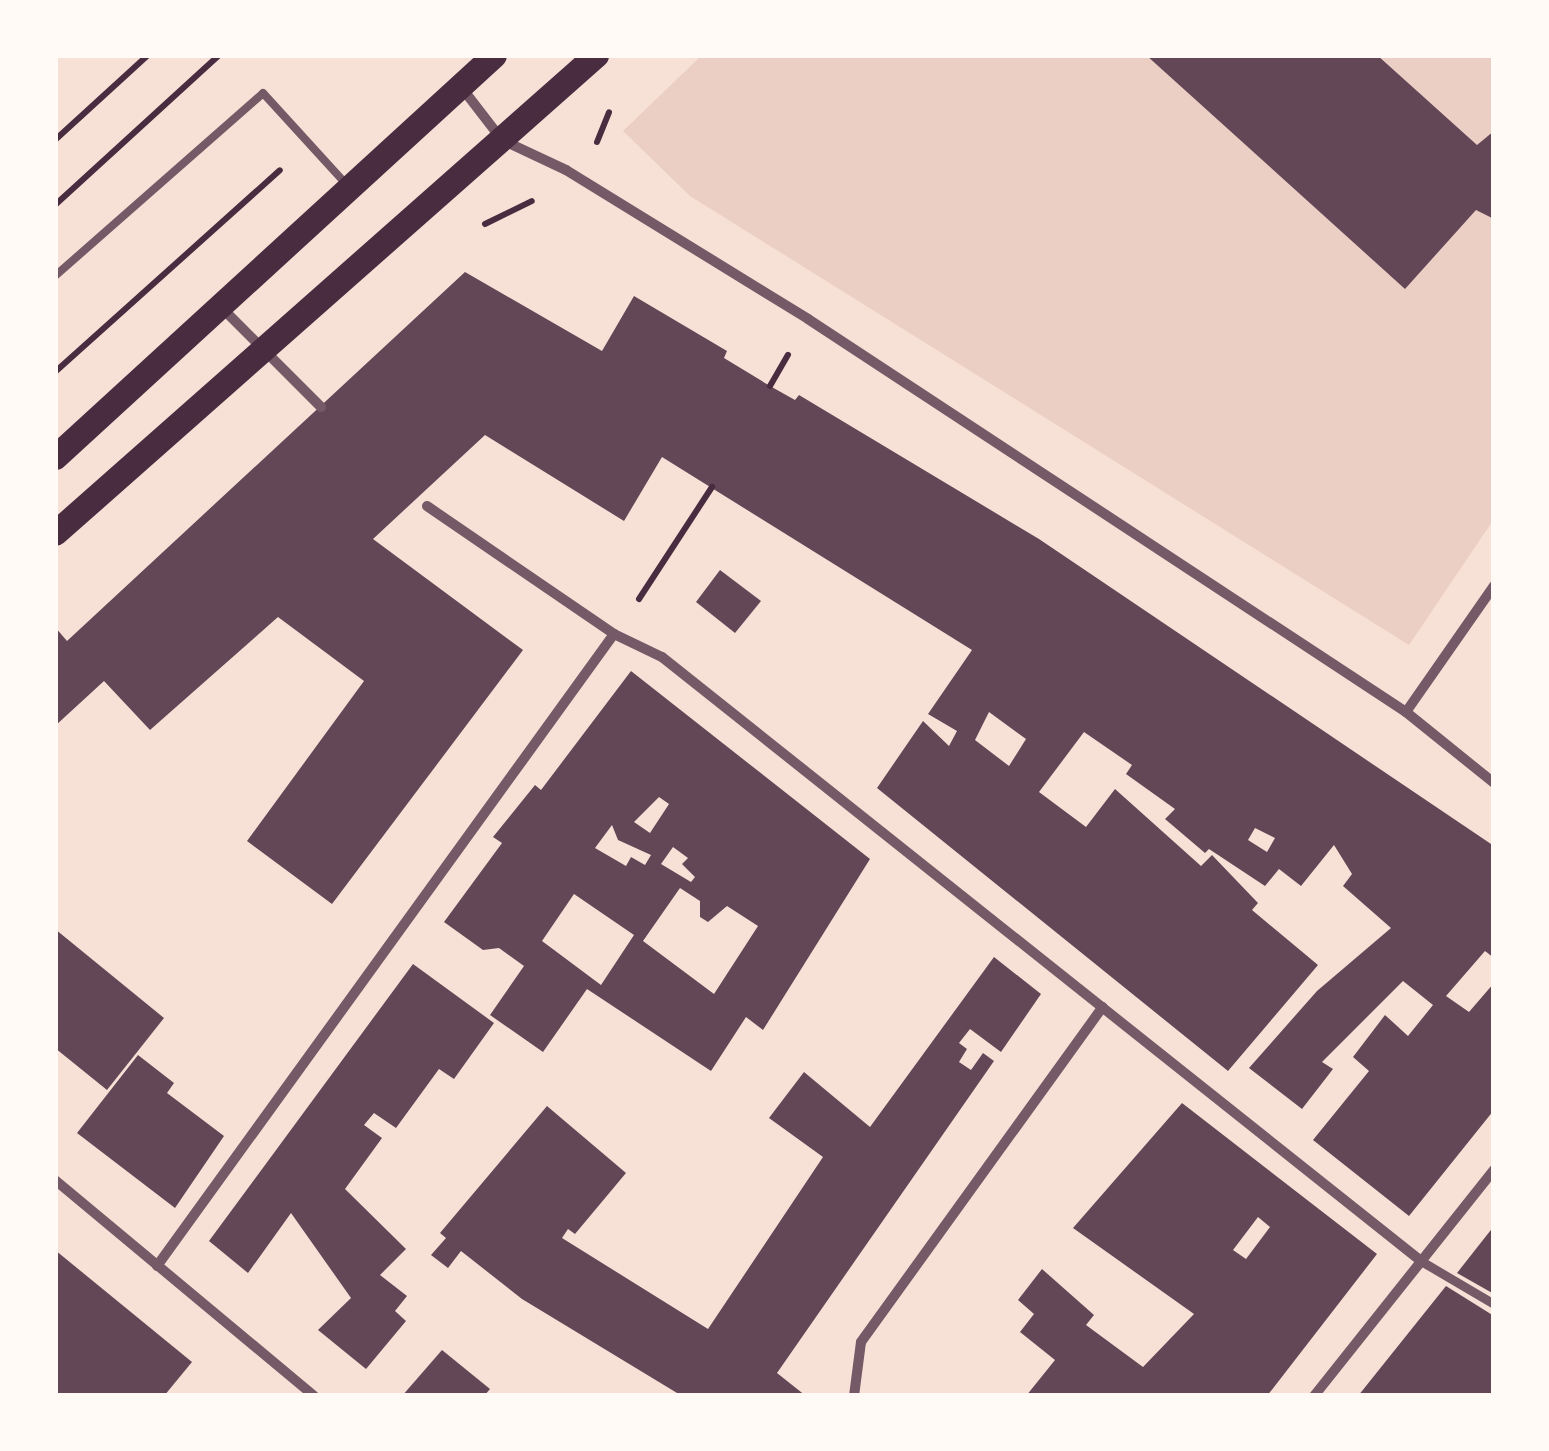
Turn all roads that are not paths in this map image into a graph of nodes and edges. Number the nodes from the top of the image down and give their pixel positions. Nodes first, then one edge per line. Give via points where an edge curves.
1 (494, 55) edge
2 (596, 55) edge
3 (460, 85) junction
4 (502, 140) junction
5 (348, 186) junction
6 (55, 276) edge
7 (220, 306) junction
8 (260, 350) junction
9 (321, 406) dead end
10 (55, 456) edge
11 (427, 506) dead end
12 (55, 533) edge
13 (1494, 586) edge
14 (614, 634) junction
15 (1406, 712) junction
16 (1494, 783) edge
17 (1103, 1007) junction
18 (1494, 1170) edge
19 (55, 1180) edge
20 (1421, 1261) junction
21 (157, 1266) junction
22 (1494, 1304) edge
23 (314, 1396) edge
24 (854, 1396) edge
25 (1314, 1396) edge

1 - 3 main road
2 - 4 main road
3 - 4 street
3 - 5 main road
4 - 8 main road
4 - 15 street via 566,170 808,319
5 - 6 lane via 263,92
5 - 7 main road
7 - 8 street
7 - 10 main road
8 - 9 street
8 - 12 main road
11 - 14 street
13 - 15 street
14 - 17 street via 662,657
14 - 21 street
15 - 16 street
17 - 20 street
17 - 24 street via 860,1342
18 - 20 street
19 - 21 street
20 - 22 street
20 - 25 street
21 - 23 street

